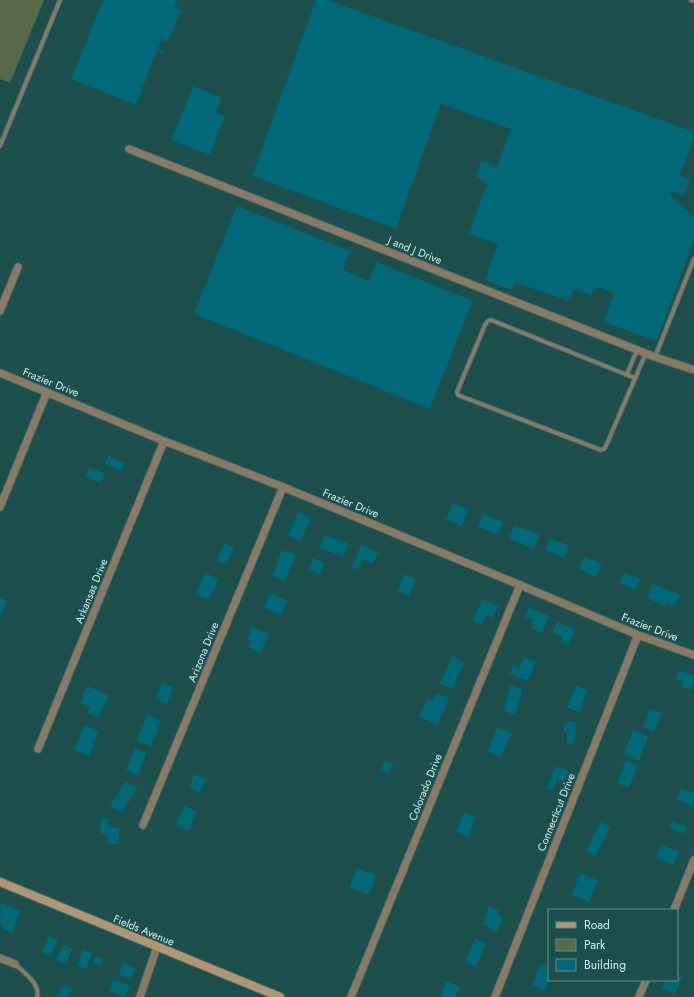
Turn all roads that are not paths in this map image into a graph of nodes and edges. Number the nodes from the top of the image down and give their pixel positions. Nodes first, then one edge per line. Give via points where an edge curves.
1 (60, 0) edge
2 (691, 0) edge
3 (694, 1) edge
4 (0, 146) edge
5 (129, 149) dead end
6 (694, 259) edge
7 (18, 267) dead end
8 (0, 311) edge
9 (637, 350) junction
10 (646, 353) junction
11 (655, 356) junction
12 (694, 370) edge
13 (0, 373) edge
14 (627, 374) junction
15 (635, 378) junction
16 (47, 392) junction
17 (164, 441) junction
18 (282, 486) junction
19 (0, 507) edge
20 (520, 585) junction
21 (638, 635) junction
22 (694, 655) edge
23 (38, 749) dead end
24 (143, 825) dead end
25 (694, 860) edge
26 (0, 882) edge
27 (674, 909) edge
28 (157, 947) junction
29 (0, 958) edge
30 (15, 964) joint
31 (646, 981) edge
32 (37, 997) edge
33 (140, 997) edge
34 (280, 997) edge
35 (351, 997) edge
36 (495, 997) edge
37 (639, 997) edge

1 - 4 lane
2 - 3 lane
5 - 9 street, J and J Drive
6 - 11 lane
7 - 8 street
9 - 10 street, J and J Drive
9 - 14 lane
10 - 11 street, J and J Drive
10 - 15 lane
11 - 12 street, J and J Drive
13 - 16 street, Frazier Drive
14 - 15 lane
14 - 15 lane via 491,320 485,325 457,392 458,395 601,450 606,446
16 - 17 street, Frazier Drive
16 - 19 street
17 - 18 street, Frazier Drive
17 - 23 street, Arkansas Drive
18 - 20 street, Frazier Drive
18 - 24 street, Arizona Drive
20 - 21 street, Frazier Drive
20 - 35 street, Colorado Drive
21 - 22 street, Frazier Drive
21 - 36 street, Connecticut Drive
25 - 27 street
26 - 28 street, Fields Avenue
28 - 33 street
28 - 34 street, Fields Avenue
29 - 30 street
30 - 32 lane via 34,983 38,990
31 - 37 street

